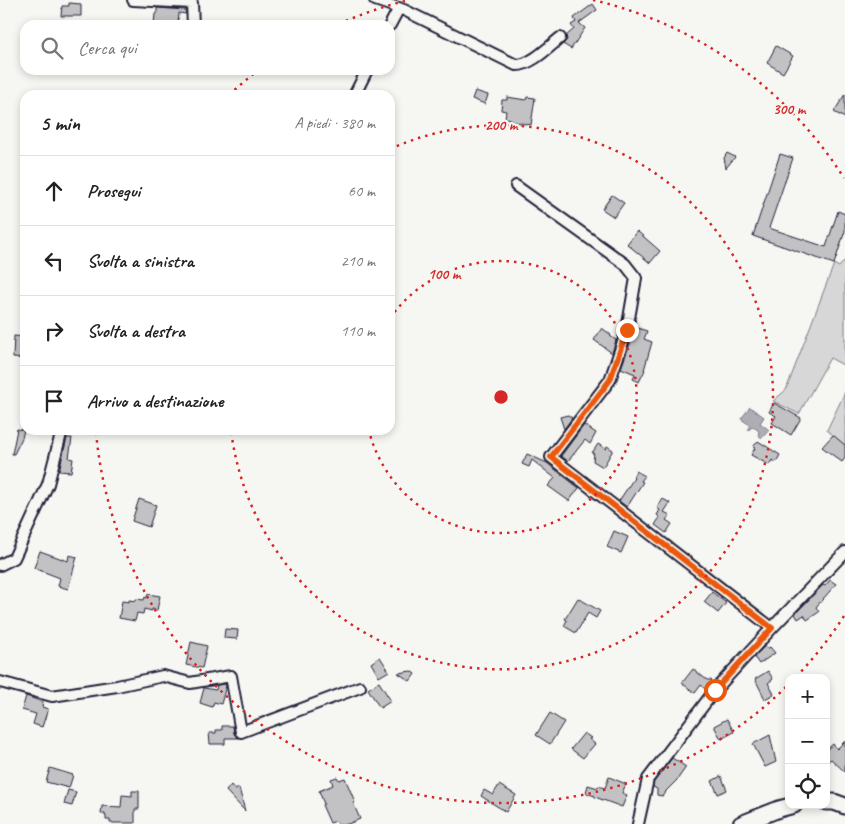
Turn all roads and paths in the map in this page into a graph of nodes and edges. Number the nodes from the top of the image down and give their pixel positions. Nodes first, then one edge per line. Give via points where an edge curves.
1 (132, 0) edge
2 (375, 0) edge
3 (399, 8) junction
4 (193, 20) edge
5 (393, 20) edge
6 (560, 38) dead end
7 (364, 75) edge
8 (357, 90) edge
9 (516, 186) dead end
10 (61, 435) edge
11 (845, 552) edge
12 (0, 565) edge
13 (772, 628) junction
14 (0, 682) edge
15 (360, 687) dead end
16 (830, 802) edge
17 (845, 806) edge
18 (785, 807) edge
19 (638, 824) edge
20 (740, 824) edge

1 - 4 street via 192,3
2 - 3 street
3 - 5 street
3 - 6 street via 516,65 533,59
7 - 8 street
9 - 13 street via 625,264 636,278 627,330 610,380 551,457
10 - 12 street via 48,484 14,558
11 - 13 street
13 - 19 street via 715,690 648,778
14 - 15 street via 52,696 163,676 190,683 231,676 241,732
16 - 17 main road
18 - 20 main road

